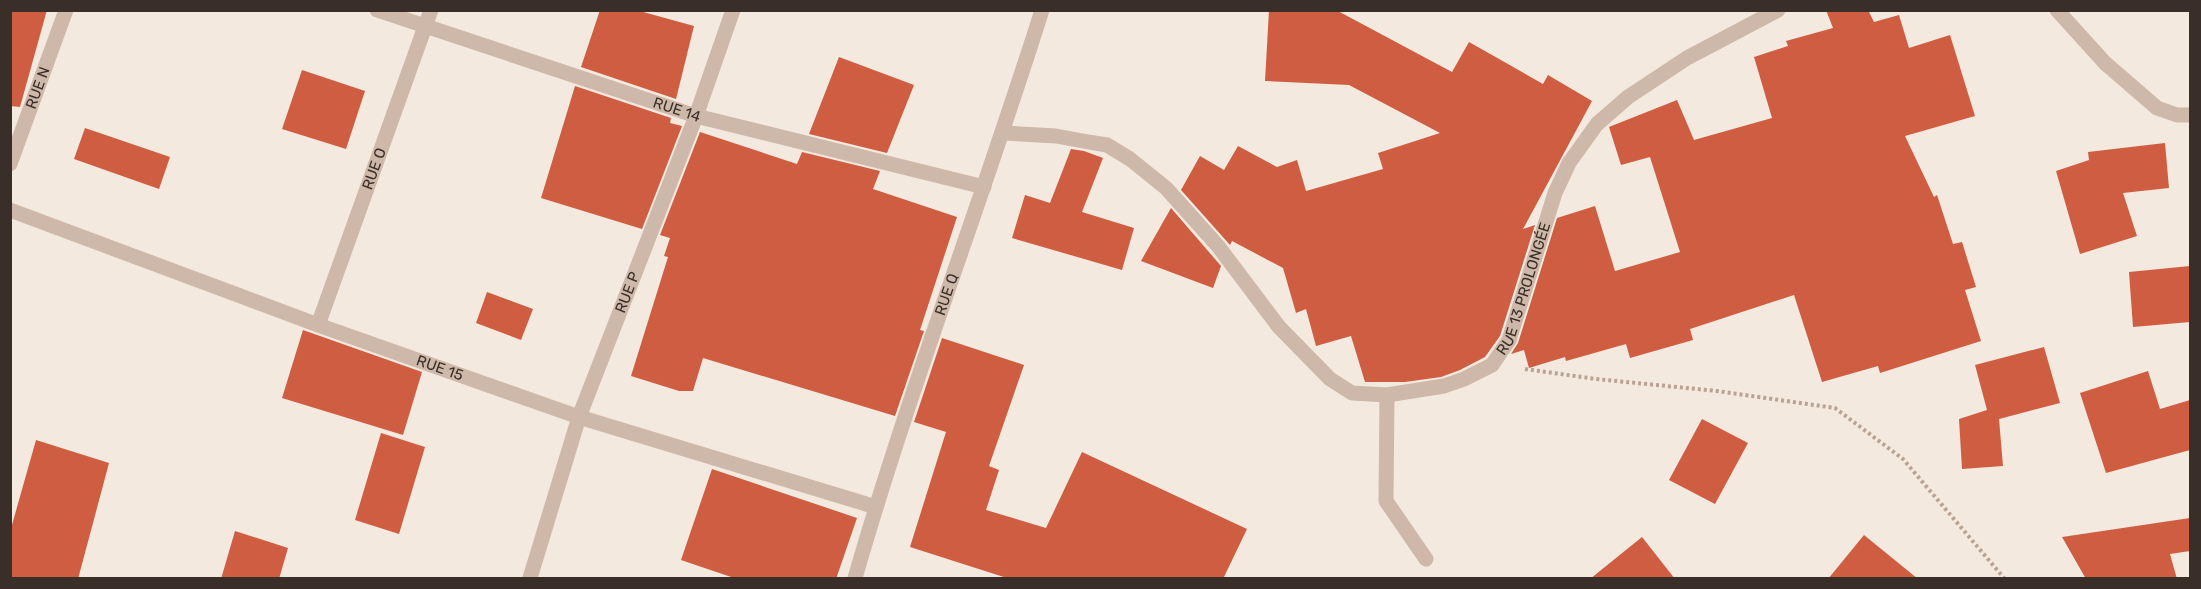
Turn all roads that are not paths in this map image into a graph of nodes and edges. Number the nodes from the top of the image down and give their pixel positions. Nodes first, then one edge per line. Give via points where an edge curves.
1 (66, 10) edge
2 (376, 10) edge
3 (431, 10) edge
4 (733, 10) edge
5 (1042, 10) edge
6 (1778, 10) edge
7 (2057, 10) edge
8 (426, 26) junction
9 (2190, 115) edge
10 (696, 116) junction
11 (1004, 133) junction
12 (10, 164) edge
13 (984, 187) junction
14 (10, 210) edge
15 (318, 325) junction
16 (1388, 395) junction
17 (579, 417) junction
18 (876, 507) junction
19 (1426, 559) dead end
20 (530, 579) edge
21 (855, 579) edge

1 - 12 street, RUE N
2 - 8 street, RUE 14
3 - 8 street, RUE O
4 - 10 street, RUE P
5 - 11 street, RUE Q
6 - 16 street, RUE 13 PROLONGÉE via 1687,58 1628,97 1597,124 1569,163 1555,193 1509,340 1492,365 1444,386
7 - 9 street via 2105,63 2157,108
8 - 10 street, RUE 14
8 - 15 street, RUE O
10 - 13 street, RUE 14
10 - 17 street, RUE P
11 - 13 street, RUE Q
11 - 16 street, RUE 13 PROLONGÉE via 1056,136 1107,145 1130,159 1166,188 1218,246 1279,327 1330,379 1352,393
13 - 18 street, RUE Q
14 - 15 street, RUE 15
15 - 17 street, RUE 15
16 - 19 street via 1386,501
17 - 18 street, RUE 15
17 - 20 street, RUE P
18 - 21 street, RUE Q

